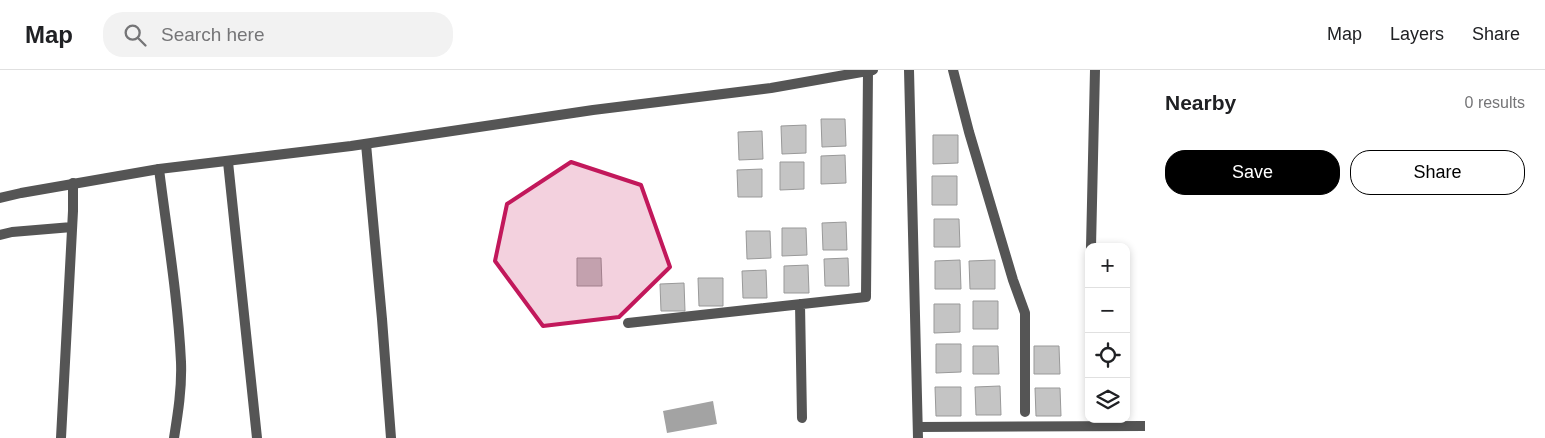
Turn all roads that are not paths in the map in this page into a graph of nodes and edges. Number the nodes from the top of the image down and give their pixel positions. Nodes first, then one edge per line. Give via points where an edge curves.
1 (871, 70) edge
2 (909, 70) edge
3 (953, 70) edge
4 (1095, 70) edge
5 (366, 144) junction
6 (228, 162) junction
7 (159, 169) junction
8 (73, 184) junction
9 (0, 198) edge
10 (72, 226) junction
11 (0, 235) edge
12 (1091, 243) edge
13 (800, 304) junction
14 (628, 323) dead end
15 (1025, 412) dead end
16 (802, 418) dead end
17 (1100, 423) edge
18 (1145, 426) edge
19 (918, 433) edge
20 (61, 438) edge
21 (174, 438) edge
22 (258, 438) edge
23 (391, 438) edge

1 - 5 street via 771,88
1 - 13 street via 866,297
2 - 19 street
3 - 15 street via 1025,313
4 - 12 street
5 - 6 street
5 - 23 street
6 - 7 street
6 - 22 street
7 - 8 street
7 - 21 street via 181,363
8 - 9 street
8 - 10 street
10 - 11 street
10 - 20 street
13 - 14 street
13 - 16 street
17 - 18 street
17 - 19 street

